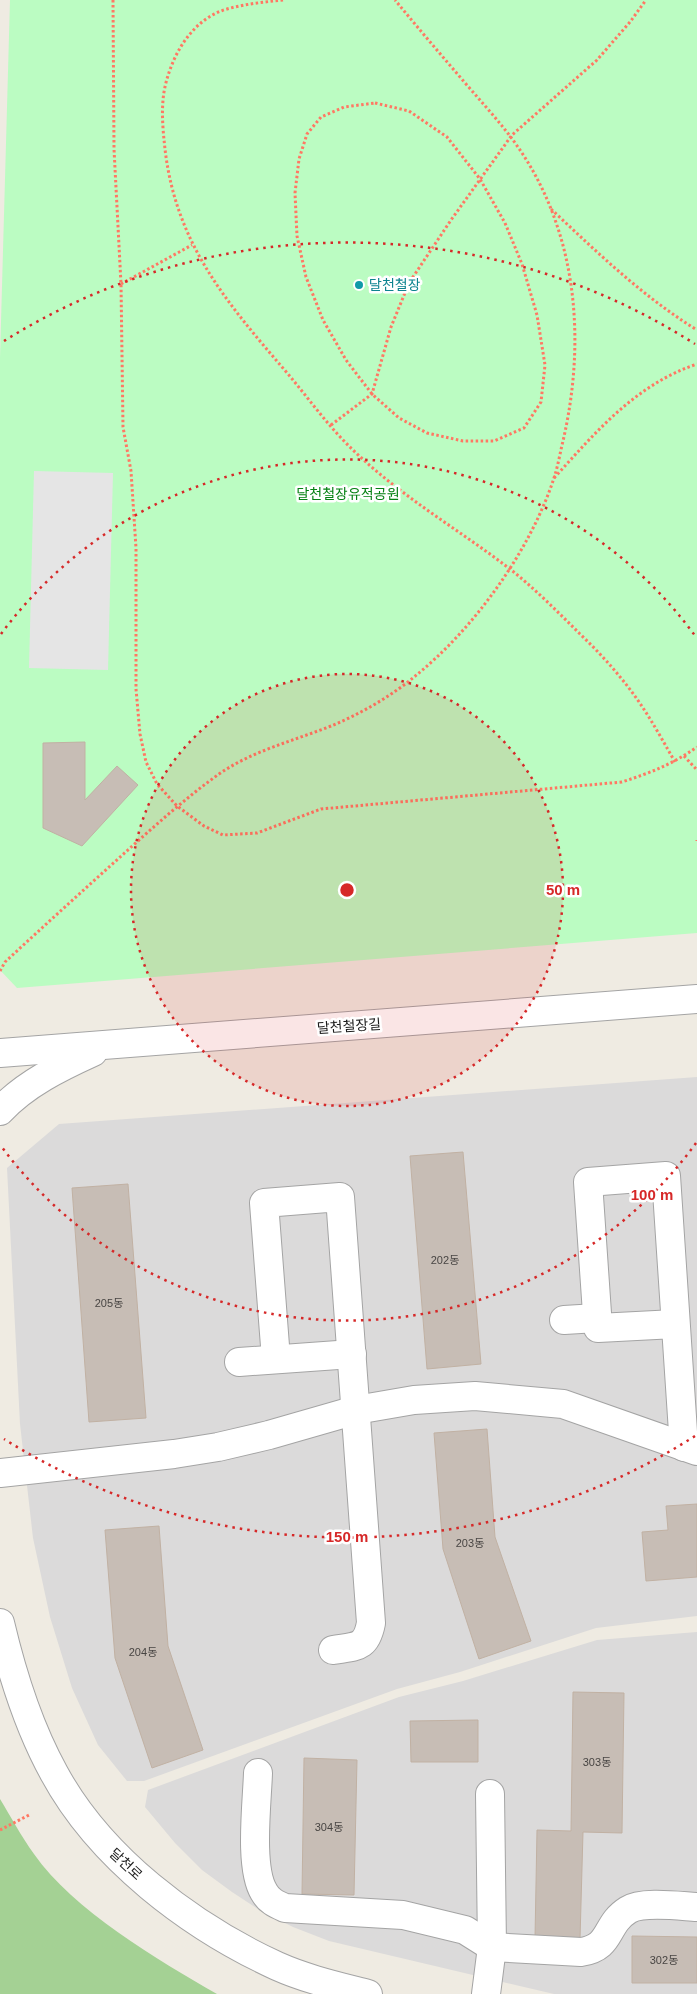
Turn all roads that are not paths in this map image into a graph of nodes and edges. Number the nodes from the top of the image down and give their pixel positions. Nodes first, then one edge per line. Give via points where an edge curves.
1 (697, 999) edge
2 (122, 1044) junction
3 (0, 1053) edge
4 (0, 1111) edge
5 (597, 1318) junction
6 (564, 1320) dead end
7 (675, 1324) junction
8 (352, 1354) junction
9 (276, 1359) junction
10 (239, 1362) dead end
11 (356, 1410) junction
12 (691, 1449) edge
13 (0, 1473) edge
14 (0, 1623) edge
15 (333, 1650) dead end
16 (258, 1773) dead end
17 (490, 1794) dead end
18 (697, 1907) edge
19 (492, 1947) junction
20 (368, 1994) edge
21 (486, 1994) edge

1 - 2 street, 달천철장길
2 - 3 street, 달천철장길
2 - 4 street via 92,1052 39,1079
5 - 6 street
5 - 7 street via 598,1328
5 - 7 street via 588,1182 666,1176
7 - 12 street
8 - 9 street
8 - 9 street via 340,1197 264,1203
8 - 11 street
9 - 10 street
11 - 12 street via 414,1400 475,1396 514,1398 563,1404
11 - 13 street via 218,1447
11 - 15 street via 371,1623 368,1638 358,1646
14 - 20 street, 달천로 via 17,1687 36,1737 54,1774 80,1814 108,1847 145,1882 226,1938 278,1966
16 - 19 street via 256,1863 258,1878 273,1903 285,1908 422,1918 465,1930
17 - 19 street
18 - 19 street via 640,1906 628,1910 594,1950
19 - 21 street

